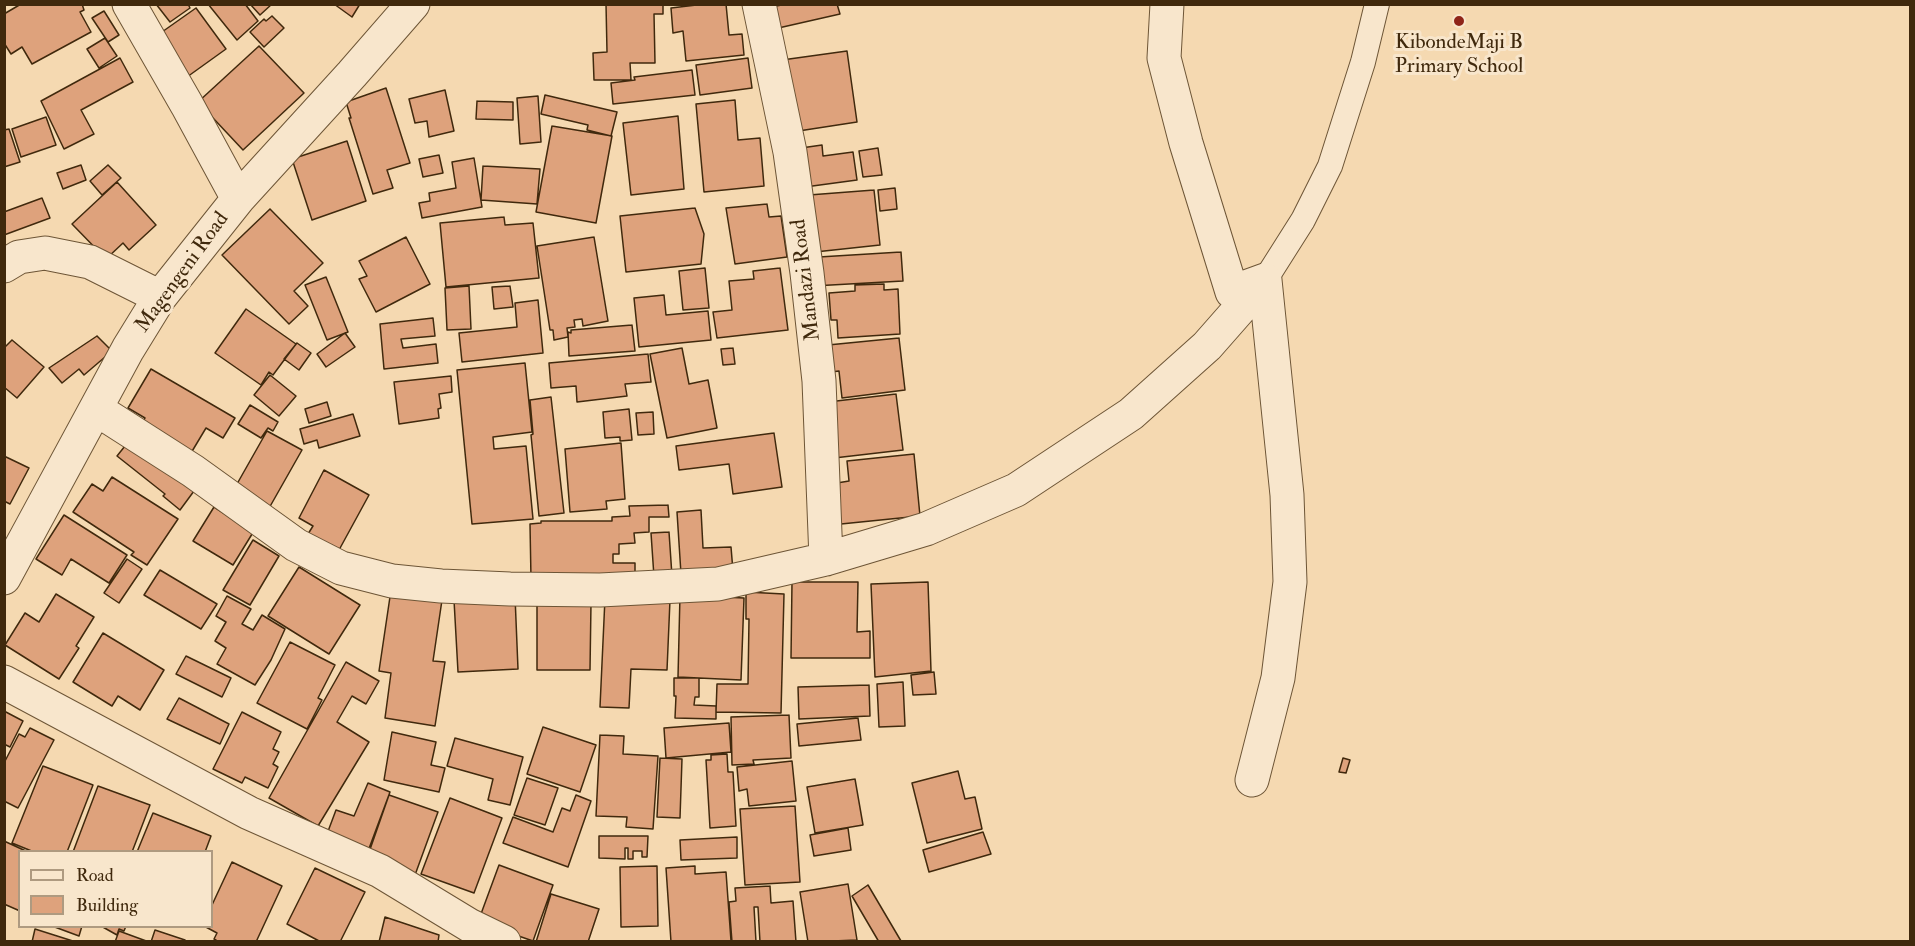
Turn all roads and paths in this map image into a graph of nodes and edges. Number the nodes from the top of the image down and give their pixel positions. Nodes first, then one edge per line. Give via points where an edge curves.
1 (129, 4) edge
2 (413, 4) edge
3 (759, 4) edge
4 (1142, 4) edge
5 (1167, 4) edge
6 (1377, 4) edge
7 (1164, 58) junction
8 (238, 199) junction
9 (4, 266) edge
10 (1265, 280) junction
11 (160, 297) junction
12 (96, 409) junction
13 (826, 560) junction
14 (4, 578) edge
15 (4, 682) edge
16 (1252, 780) dead end
17 (504, 942) edge

1 - 8 street
2 - 8 street, Magengeni Road
3 - 13 street, Mandazi Road via 790,152 807,273 819,381
4 - 7 street
5 - 7 street
6 - 10 lane via 1330,166 1303,220
7 - 10 street via 1185,142 1232,292
8 - 11 street, Magengeni Road
9 - 11 street via 19,257 45,253 90,262
10 - 13 street via 1207,346 1131,414 1016,490 926,529
10 - 16 street via 1287,495 1290,582 1278,678
11 - 12 street, Magengeni Road
12 - 13 street via 193,471 296,545 341,568 392,581 600,590 718,584
12 - 14 street, Magengeni Road
15 - 17 street via 249,813 380,871

